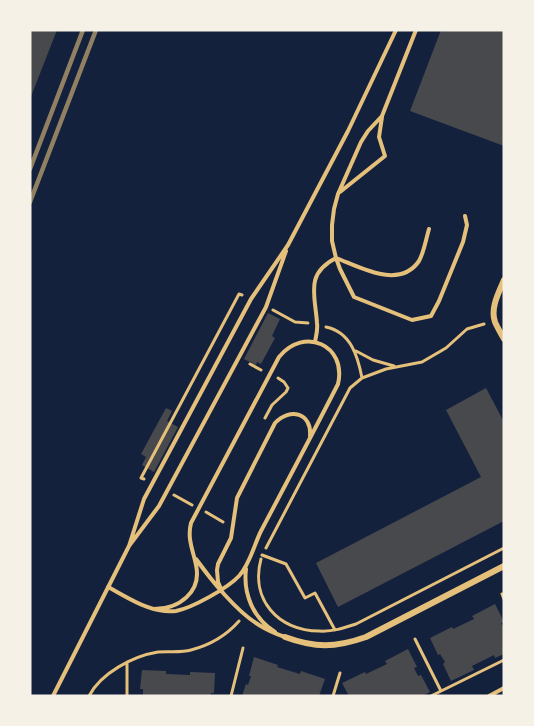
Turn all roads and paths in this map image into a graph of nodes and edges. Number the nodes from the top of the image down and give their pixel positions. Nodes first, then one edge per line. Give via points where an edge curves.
1 (396, 30) edge
2 (416, 30) edge
3 (382, 116) junction
4 (338, 194) junction
5 (465, 216) dead end
6 (429, 229) dead end
7 (288, 245) junction
8 (336, 258) junction
9 (504, 280) edge
10 (239, 294) dead end
11 (494, 321) junction
12 (504, 339) edge
13 (315, 342) junction
14 (354, 350) dead end
15 (250, 364) dead end
16 (396, 367) junction
17 (270, 375) junction
18 (262, 425) dead end
19 (309, 441) junction
20 (141, 478) dead end
21 (225, 513) dead end
22 (223, 522) dead end
23 (129, 546) junction
24 (504, 549) edge
25 (193, 553) junction
26 (262, 555) junction
27 (249, 557) junction
28 (504, 566) edge
29 (108, 587) junction
30 (221, 589) junction
31 (154, 609) junction
32 (335, 630) junction
33 (285, 638) junction
34 (415, 639) dead end
35 (217, 640) dead end
36 (243, 648) dead end
37 (504, 660) edge
38 (127, 662) junction
39 (340, 673) dead end
40 (504, 688) edge
41 (441, 691) junction
42 (53, 696) edge
43 (89, 696) edge
44 (127, 696) edge
45 (231, 696) edge
46 (333, 696) edge
47 (431, 696) edge
48 (489, 696) edge

1 - 7 lane
2 - 3 lane
3 - 4 lane via 361,142
3 - 4 lane via 379,136 385,156
4 - 8 lane via 332,225
5 - 8 lane via 463,242 431,316 412,320 354,297
6 - 8 lane via 419,260 402,274 378,274
7 - 23 lane via 251,299 144,499
7 - 23 lane via 258,322 159,506
8 - 13 lane via 326,263 315,277
9 - 11 street
10 - 20 path
11 - 12 street
11 - 16 path via 467,329 422,362
13 - 17 lane via 292,345 279,357
13 - 19 lane via 333,355 340,369 338,384
14 - 16 path
15 - 17 path
16 - 26 path via 362,378 350,388
17 - 18 path via 288,388 272,405
17 - 25 lane via 194,517 189,530
19 - 27 lane
19 - 30 lane via 310,428 300,415 286,415 275,423 237,498 231,538 218,564
21 - 22 path
23 - 29 lane
24 - 32 path via 356,624
25 - 30 lane
25 - 31 lane via 197,574 190,594 171,607
26 - 32 path via 286,564 305,598 315,593
26 - 32 path via 259,584 264,603 271,611 304,630
27 - 30 lane via 238,578
27 - 33 lane via 245,578 248,598 270,629
28 - 33 street via 353,642 326,646
29 - 31 lane
29 - 42 lane
30 - 31 lane via 187,608
30 - 33 lane via 245,615
34 - 41 path
35 - 38 path via 190,651 158,652
36 - 45 path
37 - 41 path
38 - 43 path via 105,676
38 - 44 path
39 - 46 path
40 - 48 lane
41 - 47 path

